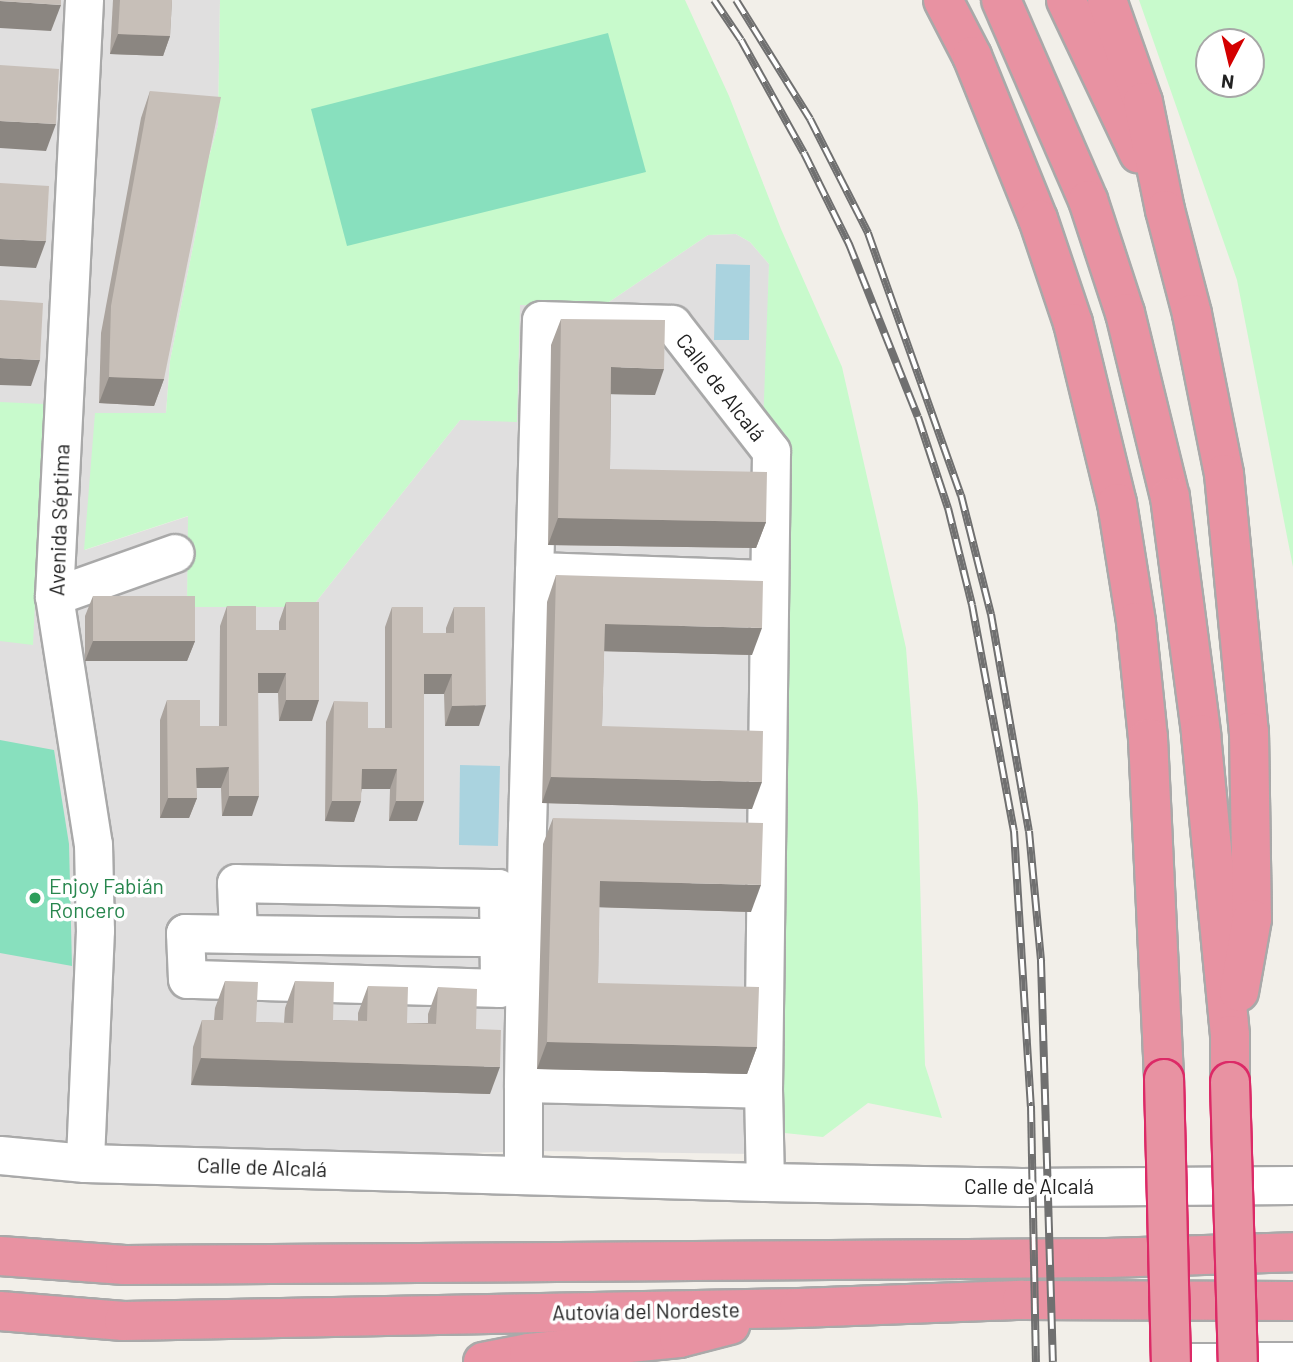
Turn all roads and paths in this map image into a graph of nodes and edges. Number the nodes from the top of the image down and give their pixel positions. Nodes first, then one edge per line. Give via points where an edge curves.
1 (84, 0) edge
2 (943, 0) edge
3 (1001, 0) edge
4 (1066, 0) edge
5 (1107, 0) edge
6 (1165, 210) junction
7 (175, 553) dead end
8 (534, 571) junction
9 (768, 579) junction
10 (54, 596) junction
11 (238, 934) junction
12 (497, 937) junction
13 (1230, 1035) junction
14 (523, 1083) junction
15 (763, 1089) junction
16 (0, 1155) edge
17 (85, 1163) junction
18 (523, 1174) junction
19 (765, 1182) junction
20 (1293, 1185) edge
21 (1293, 1252) edge
22 (0, 1256) edge
23 (1293, 1301) edge
24 (799, 1308) junction
25 (0, 1311) edge
26 (1293, 1361) edge
27 (483, 1362) edge
28 (1171, 1362) edge
29 (1179, 1362) edge
30 (1237, 1362) edge

1 - 10 street, Avenida Séptima
2 - 28 highway, bridge via 972,56 1038,219 1073,323 1117,503 1136,622 1147,738 1164,1079
3 - 13 highway via 1088,201 1125,313 1170,497 1201,734
4 - 6 highway
5 - 6 highway via 1143,102
6 - 13 highway via 1192,314 1224,474 1249,732 1252,919
7 - 10 street
8 - 9 street
8 - 9 street, Calle de Alcalá via 541,320 672,324 771,451
8 - 14 street, Calle de Alcalá via 541,827
9 - 15 street, Calle de Alcalá via 750,834
10 - 17 street, Avenida Séptima via 93,844 95,930
11 - 12 street
11 - 12 street via 236,883 498,888
11 - 12 street via 185,933 187,979 499,988
13 - 30 highway, bridge
14 - 15 street
14 - 18 street, Calle de Alcalá
15 - 19 street, Calle de Alcalá
16 - 17 street, Calle de Alcalá
17 - 18 street, Calle de Alcalá
18 - 19 street, Calle de Alcalá
19 - 20 street, Calle de Alcalá via 1021,1187
21 - 22 highway via 1107,1258 152,1265
23 - 24 highway, Autovía del Nordeste via 1022,1300
24 - 25 highway, Autovía del Nordeste via 124,1321
24 - 27 highway via 679,1338
26 - 29 street

